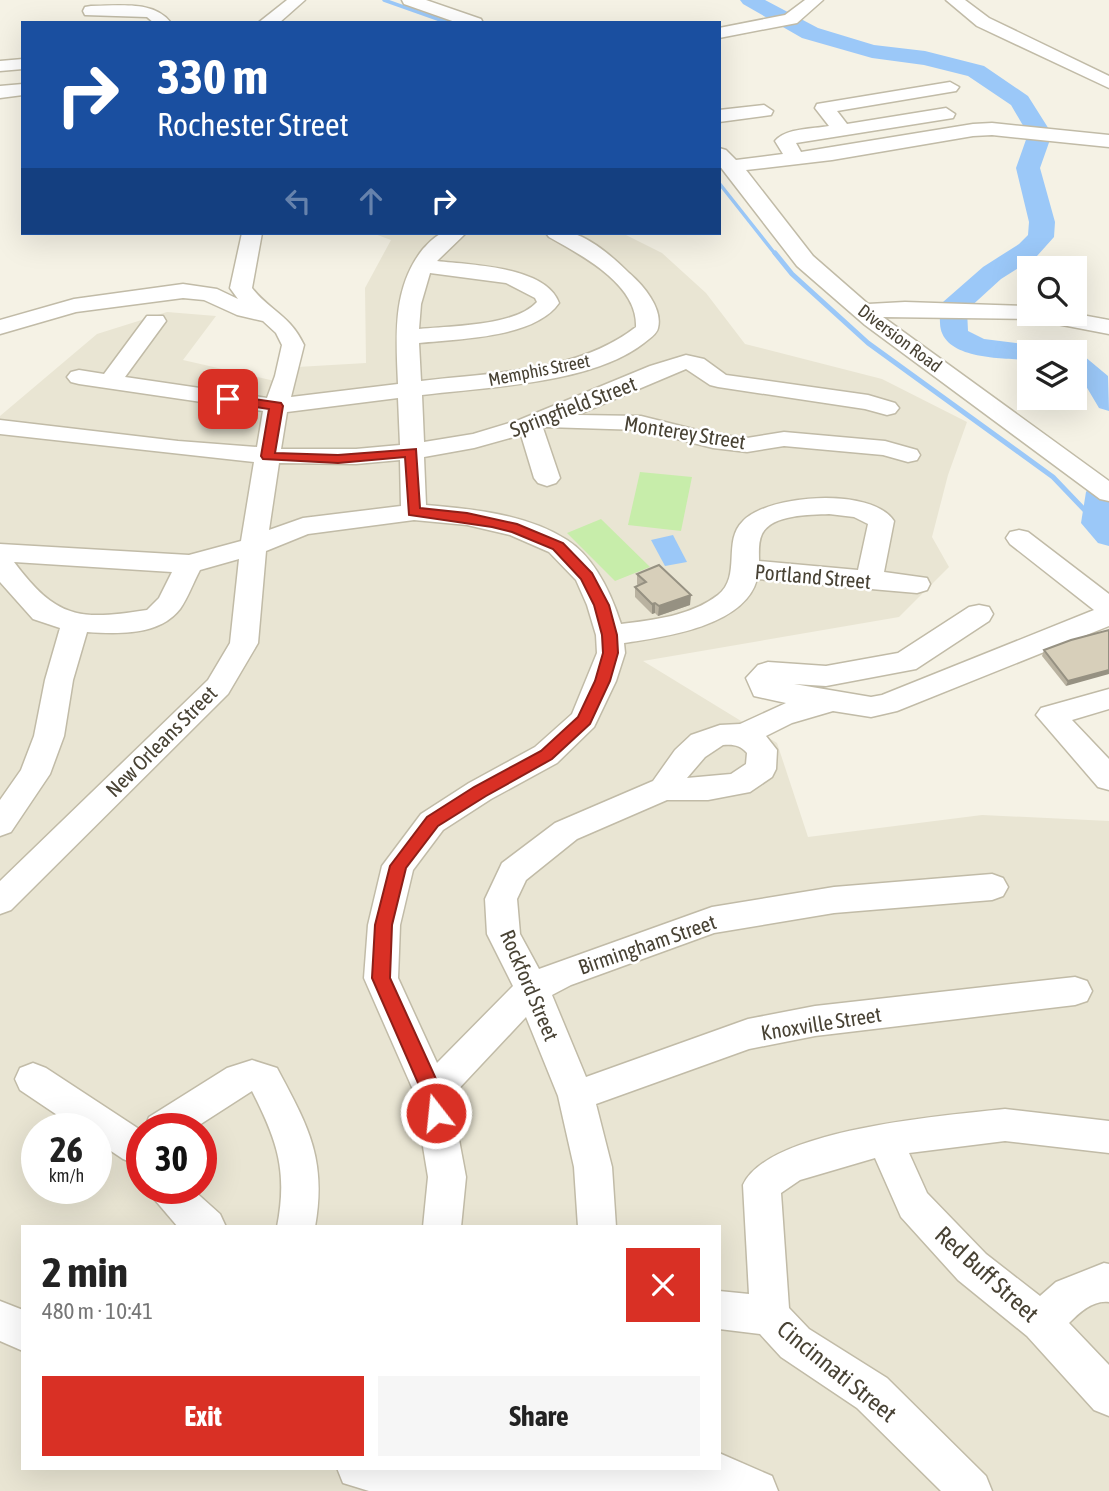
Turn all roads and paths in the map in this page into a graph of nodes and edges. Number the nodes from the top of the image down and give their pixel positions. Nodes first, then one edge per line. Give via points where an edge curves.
1 (410, 0) edge
2 (815, 0) edge
3 (954, 0) edge
4 (271, 2) dead end
5 (295, 3) edge
6 (91, 11) dead end
7 (162, 21) edge
8 (268, 21) edge
9 (469, 21) edge
10 (721, 33) edge
11 (21, 64) edge
12 (0, 66) edge
13 (1109, 83) edge
14 (950, 87) dead end
15 (21, 89) edge
16 (0, 92) edge
17 (0, 105) edge
18 (21, 105) edge
19 (764, 111) dead end
20 (959, 112) dead end
21 (721, 116) edge
22 (841, 129) junction
23 (1109, 141) edge
24 (796, 159) junction
25 (726, 160) edge
26 (252, 235) edge
27 (453, 235) edge
28 (559, 235) edge
29 (421, 265) junction
30 (64, 286) dead end
31 (100, 304) junction
32 (863, 311) junction
33 (1017, 313) edge
34 (272, 317) junction
35 (155, 321) dead end
36 (1087, 323) edge
37 (0, 327) edge
38 (1109, 327) edge
39 (406, 337) junction
40 (79, 377) dead end
41 (110, 381) junction
42 (410, 391) junction
43 (276, 406) junction
44 (887, 408) dead end
45 (538, 424) junction
46 (0, 427) edge
47 (411, 452) junction
48 (908, 455) dead end
49 (268, 456) junction
50 (547, 478) dead end
51 (1109, 494) edge
52 (414, 512) junction
53 (1019, 538) dead end
54 (253, 546) junction
55 (0, 553) edge
56 (0, 563) edge
57 (189, 564) junction
58 (745, 569) junction
59 (869, 581) junction
60 (917, 584) dead end
61 (1109, 608) edge
62 (979, 614) dead end
63 (1109, 615) edge
64 (76, 622) junction
65 (610, 635) junction
66 (1109, 699) edge
67 (840, 702) junction
68 (745, 736) junction
69 (1109, 779) edge
70 (664, 789) junction
71 (0, 824) edge
72 (14, 869) edge
73 (992, 887) dead end
74 (0, 901) edge
75 (532, 989) junction
76 (1075, 991) dead end
77 (33, 1079) dead end
78 (432, 1092) junction
79 (576, 1096) junction
80 (190, 1113) edge
81 (126, 1133) edge
82 (1109, 1137) edge
83 (885, 1139) junction
84 (181, 1204) edge
85 (205, 1225) edge
86 (296, 1225) edge
87 (442, 1225) edge
88 (597, 1225) edge
89 (1109, 1283) edge
90 (721, 1310) edge
91 (770, 1316) junction
92 (0, 1320) edge
93 (1041, 1322) junction
94 (21, 1330) edge
95 (1109, 1395) edge
96 (383, 1470) edge
97 (577, 1470) edge
98 (707, 1470) edge
99 (757, 1491) edge
100 (971, 1491) edge

1 - 9 street
2 - 10 street via 785,21
3 - 13 street via 983,22
4 - 5 street
5 - 8 street
6 - 7 street via 149,12
11 - 12 street
14 - 22 street via 824,108
15 - 16 street
17 - 18 street
19 - 21 street
20 - 22 street
22 - 24 street via 785,141
23 - 24 street via 973,130
24 - 25 street
25 - 32 street, Diversion Road via 805,261
26 - 34 street, New Orleans Street via 241,288 254,305
27 - 29 street
28 - 42 street, Memphis Street via 628,284 646,310 647,329 594,360 534,374
29 - 39 street via 410,298
29 - 39 street via 511,277 545,294 548,303 542,313 531,318
30 - 31 street
31 - 34 street via 183,291
31 - 37 street via 74,306
32 - 33 street
32 - 51 street, Diversion Road
34 - 43 street, New Orleans Street via 293,345
35 - 41 street
36 - 38 street
39 - 42 street
40 - 41 street, Memphis Street
41 - 43 street, Memphis Street
42 - 43 street, Memphis Street
42 - 47 street
43 - 49 street, New Orleans Street
44 - 45 street, Springfield Street via 718,380 687,362
45 - 47 street, Springfield Street
45 - 48 street, Monterey Street via 641,423 747,445 784,439 885,448
45 - 50 street
46 - 49 street, Springfield Street
47 - 49 street, Springfield Street via 338,459
47 - 52 street
49 - 54 street, New Orleans Street
52 - 54 street via 303,526
52 - 65 street via 504,525 558,546 587,576
53 - 61 street
54 - 57 street
54 - 72 street, New Orleans Street via 244,643 218,687
55 - 57 street
56 - 64 street via 39,610
57 - 64 street via 170,603 155,618
58 - 59 street, Portland Street
58 - 59 street via 752,526 770,515 851,507 872,511 881,521
58 - 65 street, Portland Street via 741,588 722,607 650,631
59 - 60 street, Portland Street
62 - 67 street via 906,662 826,676 768,672 760,678 764,689
63 - 67 street via 887,704 871,707
64 - 71 street via 49,736 35,774
65 - 78 street via 611,653 603,681 584,720 546,755 432,822 398,866 384,925 381,978
66 - 69 street via 1051,715
67 - 68 street via 772,718
68 - 70 street via 714,736 692,750
68 - 70 street, Rockford Street via 762,750 761,769 751,777 708,789
70 - 75 street, Rockford Street via 566,831 513,872 501,899 504,934
72 - 74 street, New Orleans Street
73 - 75 street, Birmingham Street via 834,900 712,920
75 - 78 street, Birmingham Street
75 - 79 street, Rockford Street
76 - 79 street, Knoxville Street via 815,1021 748,1034
77 - 81 street
78 - 87 street via 447,1177
79 - 88 street, Rockford Street via 593,1167
80 - 86 street via 240,1079 258,1075 264,1079 290,1128 300,1160 302,1197
82 - 83 street via 1005,1125
83 - 91 street via 790,1166 762,1185
83 - 93 street, Red Buff Street via 914,1205 972,1267
84 - 85 street
89 - 93 street via 1070,1295
90 - 91 street, Cincinnati Street
91 - 100 street, Cincinnati Street via 795,1343 872,1393
92 - 94 street
93 - 95 street, Red Buff Street
96 - 97 street
98 - 99 street

